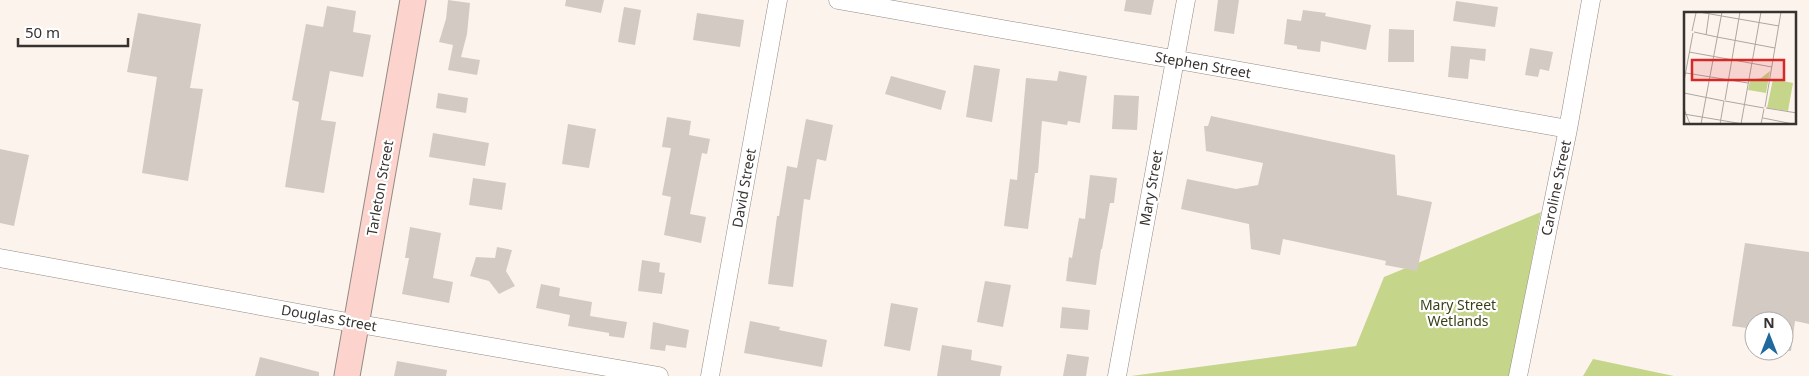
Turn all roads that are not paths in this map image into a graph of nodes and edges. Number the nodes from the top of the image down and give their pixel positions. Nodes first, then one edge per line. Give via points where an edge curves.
1 (413, 0) edge
2 (778, 0) edge
3 (838, 0) edge
4 (1186, 0) edge
5 (1591, 0) edge
6 (1175, 60) junction
7 (1568, 129) junction
8 (0, 258) edge
9 (357, 324) junction
10 (347, 376) edge
11 (659, 376) edge
12 (710, 376) edge
13 (1117, 376) edge
14 (1518, 376) edge

1 - 9 main road, Tarleton Street
2 - 12 street, David Street
3 - 6 street, Stephen Street
4 - 6 street, Mary Street
5 - 7 street, Caroline Street
6 - 7 street, Stephen Street
6 - 13 street, Mary Street
7 - 14 street, Caroline Street
8 - 9 street, Douglas Street
9 - 10 main road, Tarleton Street
9 - 11 street, Douglas Street

